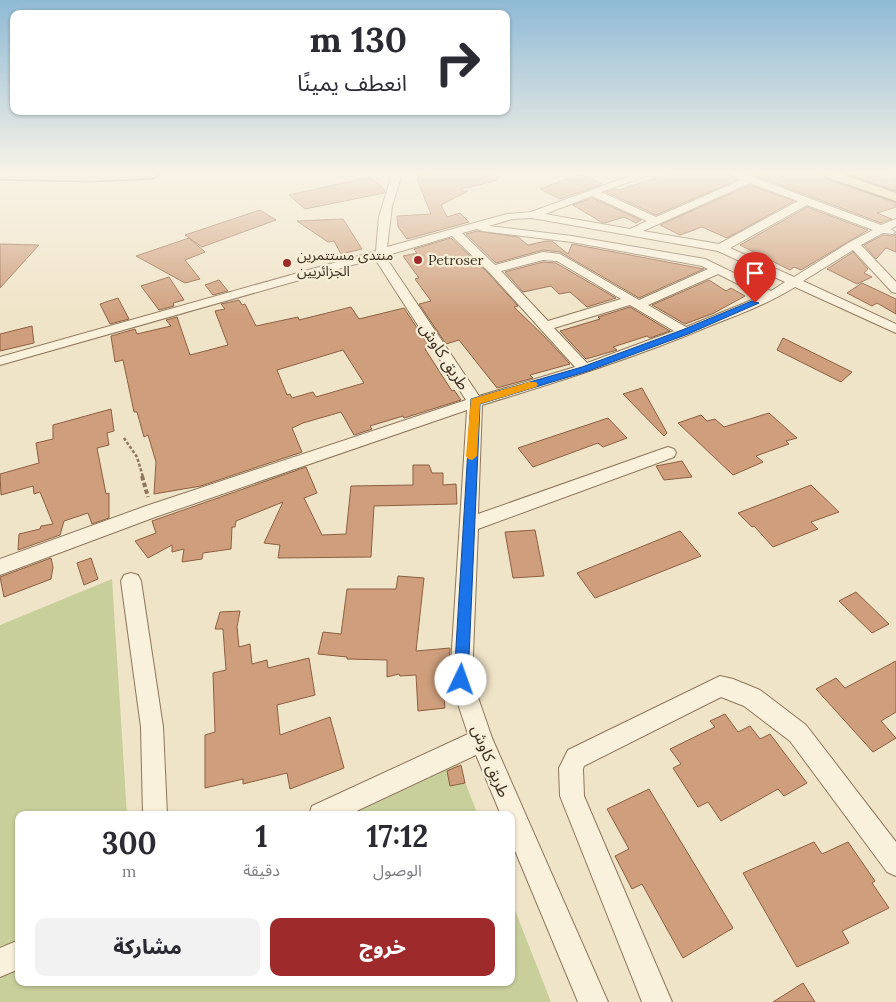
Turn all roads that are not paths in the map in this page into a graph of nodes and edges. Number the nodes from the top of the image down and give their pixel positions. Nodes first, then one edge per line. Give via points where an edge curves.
1 (385, 221) edge
2 (495, 221) edge
3 (565, 221) edge
4 (655, 221) edge
5 (770, 221) edge
6 (859, 221) edge
7 (896, 222) edge
8 (474, 227) junction
9 (630, 232) junction
10 (889, 232) edge
11 (455, 233) junction
12 (854, 244) junction
13 (625, 247) junction
14 (721, 248) junction
15 (381, 253) junction
16 (492, 269) junction
17 (719, 269) junction
18 (795, 282) junction
19 (896, 289) edge
20 (772, 296) junction
21 (636, 302) junction
22 (546, 326) junction
23 (896, 329) edge
24 (685, 332) junction
25 (0, 361) edge
26 (585, 369) junction
27 (475, 402) junction
28 (668, 454) dead end
29 (468, 525) junction
30 (0, 567) edge
31 (131, 581) dead end
32 (481, 740) junction
33 (155, 811) edge
34 (330, 811) edge
35 (511, 811) edge
36 (515, 820) edge
37 (896, 863) edge
38 (15, 956) edge
39 (0, 963) edge
40 (593, 1002) edge
41 (657, 1002) edge

1 - 15 street
2 - 8 street
3 - 9 street
4 - 9 street
5 - 14 street
6 - 10 street
7 - 10 street
8 - 11 street
8 - 13 street
9 - 13 street
9 - 14 street
10 - 12 street
11 - 15 street
11 - 16 street
12 - 18 street
12 - 19 street
13 - 17 street
14 - 18 street
15 - 25 street
15 - 27 street, طريق كاوش via 383,262
16 - 21 street via 551,255
16 - 22 street
17 - 20 street
17 - 21 street
18 - 20 street
18 - 23 street
20 - 24 street
21 - 22 street
21 - 24 street
22 - 26 street
24 - 26 street
26 - 27 street
27 - 29 street, طريق كاوش
27 - 30 street via 152,510
28 - 29 street
29 - 32 street, طريق كاوش via 461,680
31 - 33 street via 152,727
32 - 34 street
32 - 35 street, طريق كاوش
36 - 40 street, طريق كاوش
37 - 41 street via 798,733 752,698 733,689 720,686 576,758 571,768 572,796
38 - 39 street

